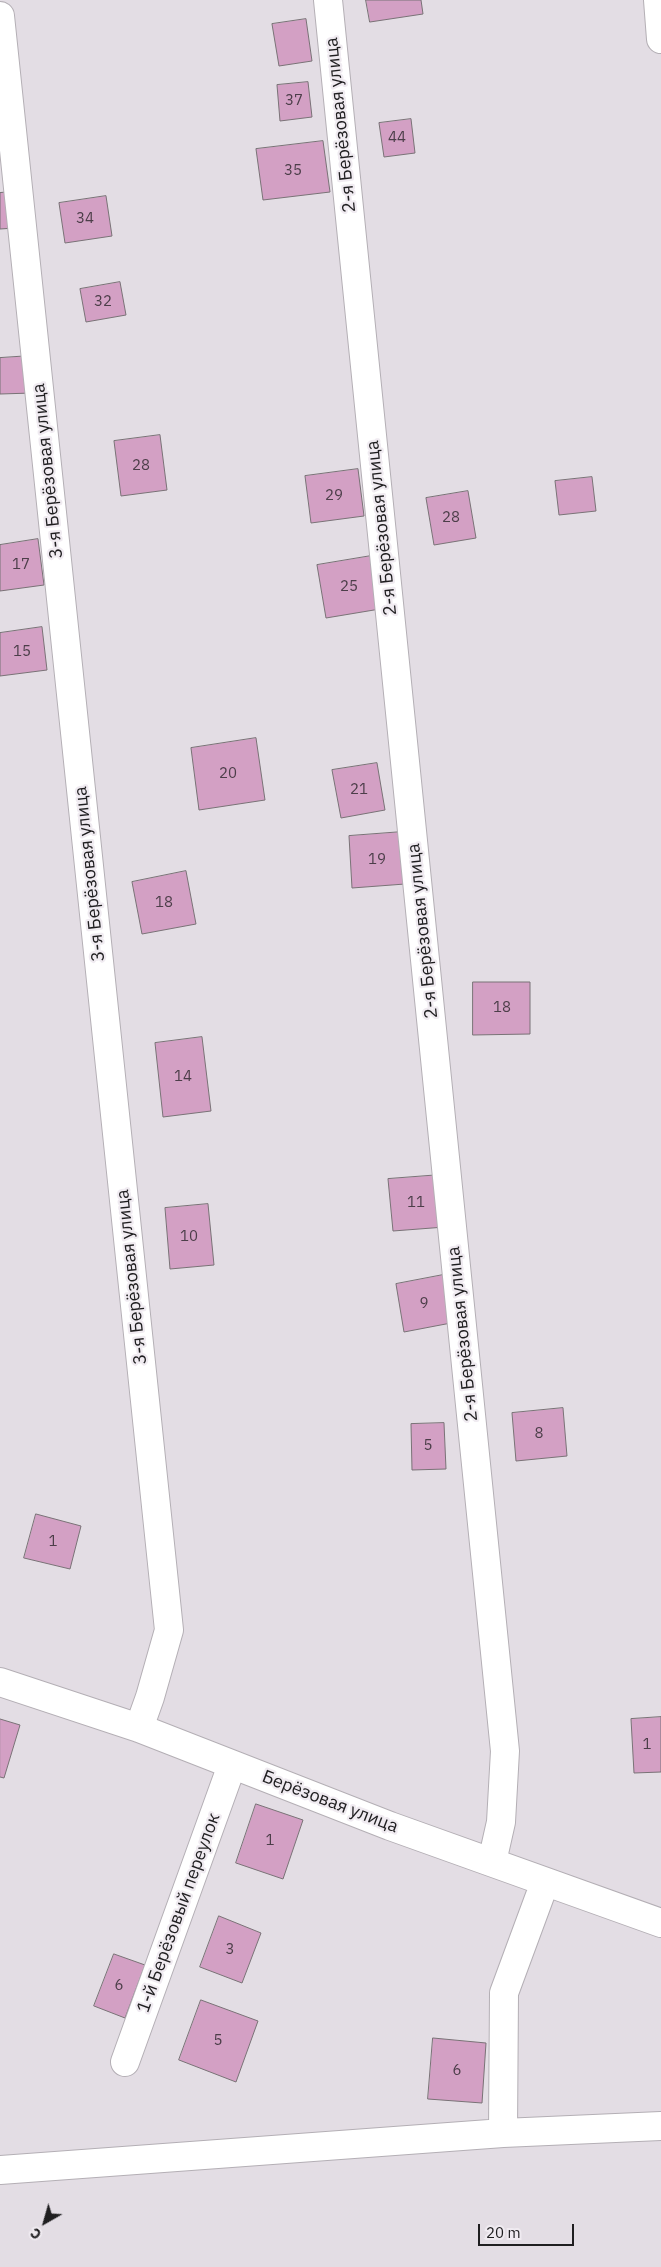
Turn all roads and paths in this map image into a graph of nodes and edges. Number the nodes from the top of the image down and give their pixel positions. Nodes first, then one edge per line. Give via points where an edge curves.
1 (328, 0) edge
2 (658, 0) edge
3 (0, 16) edge
4 (661, 39) edge
5 (0, 1682) edge
6 (139, 1728) junction
7 (232, 1765) junction
8 (492, 1862) junction
9 (545, 1882) junction
10 (661, 1923) edge
11 (125, 2062) dead end
12 (661, 2126) edge
13 (503, 2134) junction
14 (0, 2170) edge

1 - 8 street, 2-я Берёзовая улица via 506,1750 501,1822
2 - 4 street
3 - 6 street, 3-я Берёзовая улица via 169,1630
5 - 6 street, Берёзовая улица
6 - 7 street, Берёзовая улица
7 - 8 street, Берёзовая улица
7 - 11 street, 1-й Берёзовый переулок
8 - 9 street, Берёзовая улица
9 - 10 street, Берёзовая улица
9 - 13 street via 504,1993
12 - 13 street
13 - 14 street

